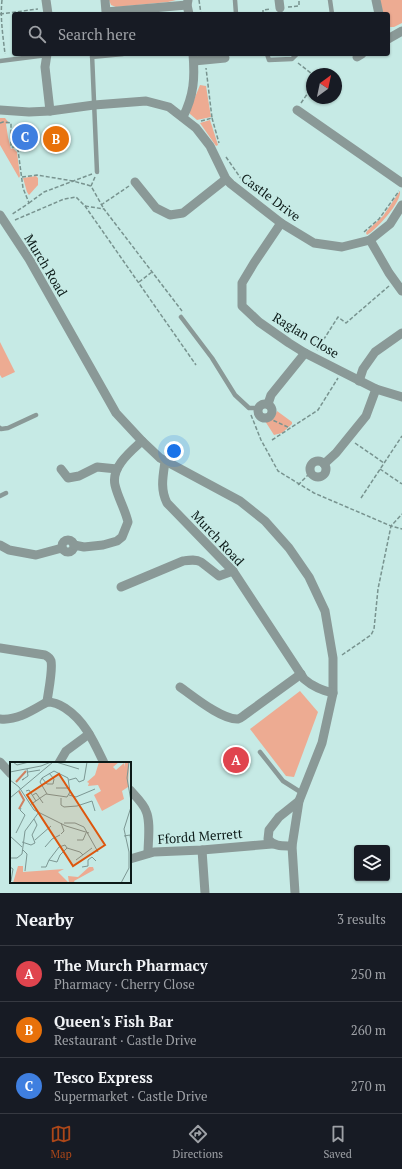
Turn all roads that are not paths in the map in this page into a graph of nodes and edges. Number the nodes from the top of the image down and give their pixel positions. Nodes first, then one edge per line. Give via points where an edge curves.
1 (105, 0) edge
2 (235, 0) edge
3 (330, 0) edge
4 (376, 0) edge
5 (188, 6) edge
6 (236, 12) edge
7 (332, 12) edge
8 (379, 12) edge
9 (402, 31) edge
10 (390, 38) edge
11 (33, 56) edge
12 (47, 56) edge
13 (92, 56) edge
14 (268, 56) edge
15 (294, 56) edge
16 (194, 57) edge
17 (225, 58) dead end
18 (0, 61) edge
19 (94, 105) junction
20 (0, 110) edge
21 (297, 110) road end
22 (50, 111) junction
23 (183, 117) junction
24 (97, 172) road end
25 (226, 179) junction
26 (135, 182) road end
27 (401, 186) edge
28 (402, 205) edge
29 (2, 222) edge
30 (281, 223) junction
31 (370, 240) junction
32 (402, 291) edge
33 (181, 317) dead end
34 (402, 333) edge
35 (308, 354) junction
36 (359, 381) junction
37 (376, 389) junction
38 (402, 397) edge
39 (268, 404) junction
40 (258, 408) junction
41 (36, 415) dead end
42 (0, 428) edge
43 (142, 441) junction
44 (165, 462) junction
45 (62, 469) dead end
46 (117, 469) junction
47 (311, 472) road end
48 (6, 493) dead end
49 (0, 496) edge
50 (0, 545) edge
51 (233, 571) junction
52 (121, 587) dead end
53 (0, 648) edge
54 (301, 674) junction
55 (180, 687) dead end
56 (333, 692) junction
57 (47, 702) junction
58 (0, 719) edge
59 (89, 734) junction
60 (260, 752) dead end
61 (0, 762) edge
62 (60, 762) edge
63 (103, 762) edge
64 (10, 773) edge
65 (131, 791) edge
66 (300, 797) junction
67 (272, 844) junction
68 (292, 846) junction
69 (202, 850) junction
70 (148, 853) junction
71 (131, 859) edge
72 (205, 893) edge
73 (295, 893) edge

1 - 5 street via 106,12
2 - 6 lane
3 - 7 lane
4 - 8 street
9 - 10 street
11 - 18 lane
12 - 22 street via 45,67
13 - 19 lane
14 - 15 lane via 269,60 292,59
16 - 17 street via 206,60
16 - 23 street via 194,87
19 - 22 street, Castle Drive
19 - 23 street, Castle Drive via 146,101 169,107
19 - 24 lane
20 - 22 street, Castle Drive
21 - 27 street
23 - 25 street, Castle Drive via 196,128 210,146
25 - 26 street via 183,213 170,216 156,208
25 - 30 street, Castle Drive
28 - 31 street, Castle Drive via 390,224
29 - 43 street, Murch Road via 29,259 116,413
30 - 31 street, Castle Drive via 314,243 342,247
30 - 35 street, Raglan Close via 242,283 242,306 259,322
31 - 32 street
33 - 40 lane via 212,358 235,395 249,408
34 - 36 street via 375,352 363,369
35 - 36 street, Raglan Close
35 - 39 street via 271,395
36 - 37 street, Raglan Close
37 - 38 street, Raglan Close
37 - 47 street via 366,416 348,439 324,464 313,464
39 - 40 street via 262,404
39 - 40 street via 272,408 272,414 268,418 262,418 258,414
41 - 42 lane via 8,428
43 - 44 street, Murch Road
43 - 46 street
44 - 51 street, Murch Road via 162,483 167,503
44 - 56 street via 240,501 265,521 289,548 309,577 325,611 333,658
45 - 46 street via 68,478 79,476 97,467
46 - 50 street via 115,484 128,522 122,537 117,541 84,547 74,545 68,552 62,548 36,554 9,550
48 - 49 lane
51 - 52 street via 218,576 198,560 189,560
51 - 54 street, Murch Road
53 - 57 street via 48,657 51,670
54 - 55 street via 237,719 221,715
54 - 56 street, Murch Road via 309,684
56 - 66 street via 322,743
57 - 58 street via 18,717
57 - 59 street via 60,705 69,711 80,720
59 - 62 street via 66,751
59 - 63 street
60 - 66 lane via 282,781
61 - 64 street
65 - 70 street via 148,815
66 - 67 street via 268,830 268,839
66 - 68 street
67 - 68 street, Ffordd Merrett
67 - 69 street, Ffordd Merrett
68 - 73 street
69 - 70 street, Ffordd Merrett
69 - 72 street
70 - 71 street, Ffordd Merrett

